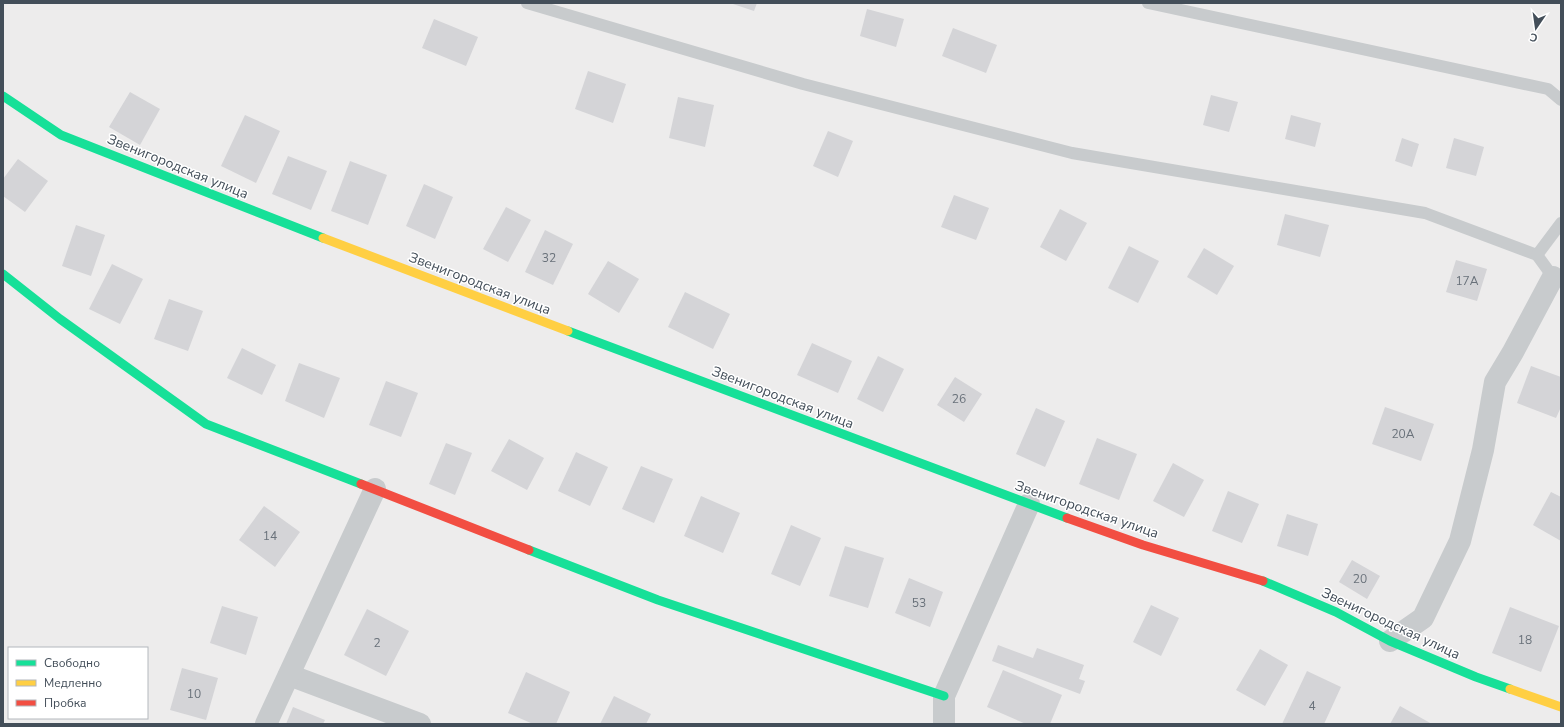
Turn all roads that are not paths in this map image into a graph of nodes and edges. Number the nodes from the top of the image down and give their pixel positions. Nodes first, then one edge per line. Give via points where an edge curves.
1 (527, 3) edge
2 (1148, 3) edge
3 (3, 96) edge
4 (1561, 100) edge
5 (1561, 223) edge
6 (1537, 255) junction
7 (3, 274) edge
8 (1557, 277) edge
9 (375, 489) junction
10 (1029, 504) junction
11 (1390, 641) junction
12 (289, 675) junction
13 (944, 696) junction
14 (1561, 707) edge
15 (266, 724) edge
16 (420, 724) edge
17 (944, 724) edge

1 - 6 lane via 803,84 1064,151 1425,213
2 - 4 lane via 1548,89
3 - 10 street, Звенигородская улица via 61,135 365,255
5 - 6 lane
6 - 8 lane
7 - 9 street via 60,319 206,424
8 - 11 street via 1495,382 1484,450 1460,541 1423,618
9 - 12 street
9 - 13 street via 658,600
10 - 11 street, Звенигородская улица via 1143,545 1261,580 1336,612
10 - 13 street
11 - 14 street, Звенигородская улица via 1476,677
12 - 15 street
12 - 16 street
13 - 17 street

